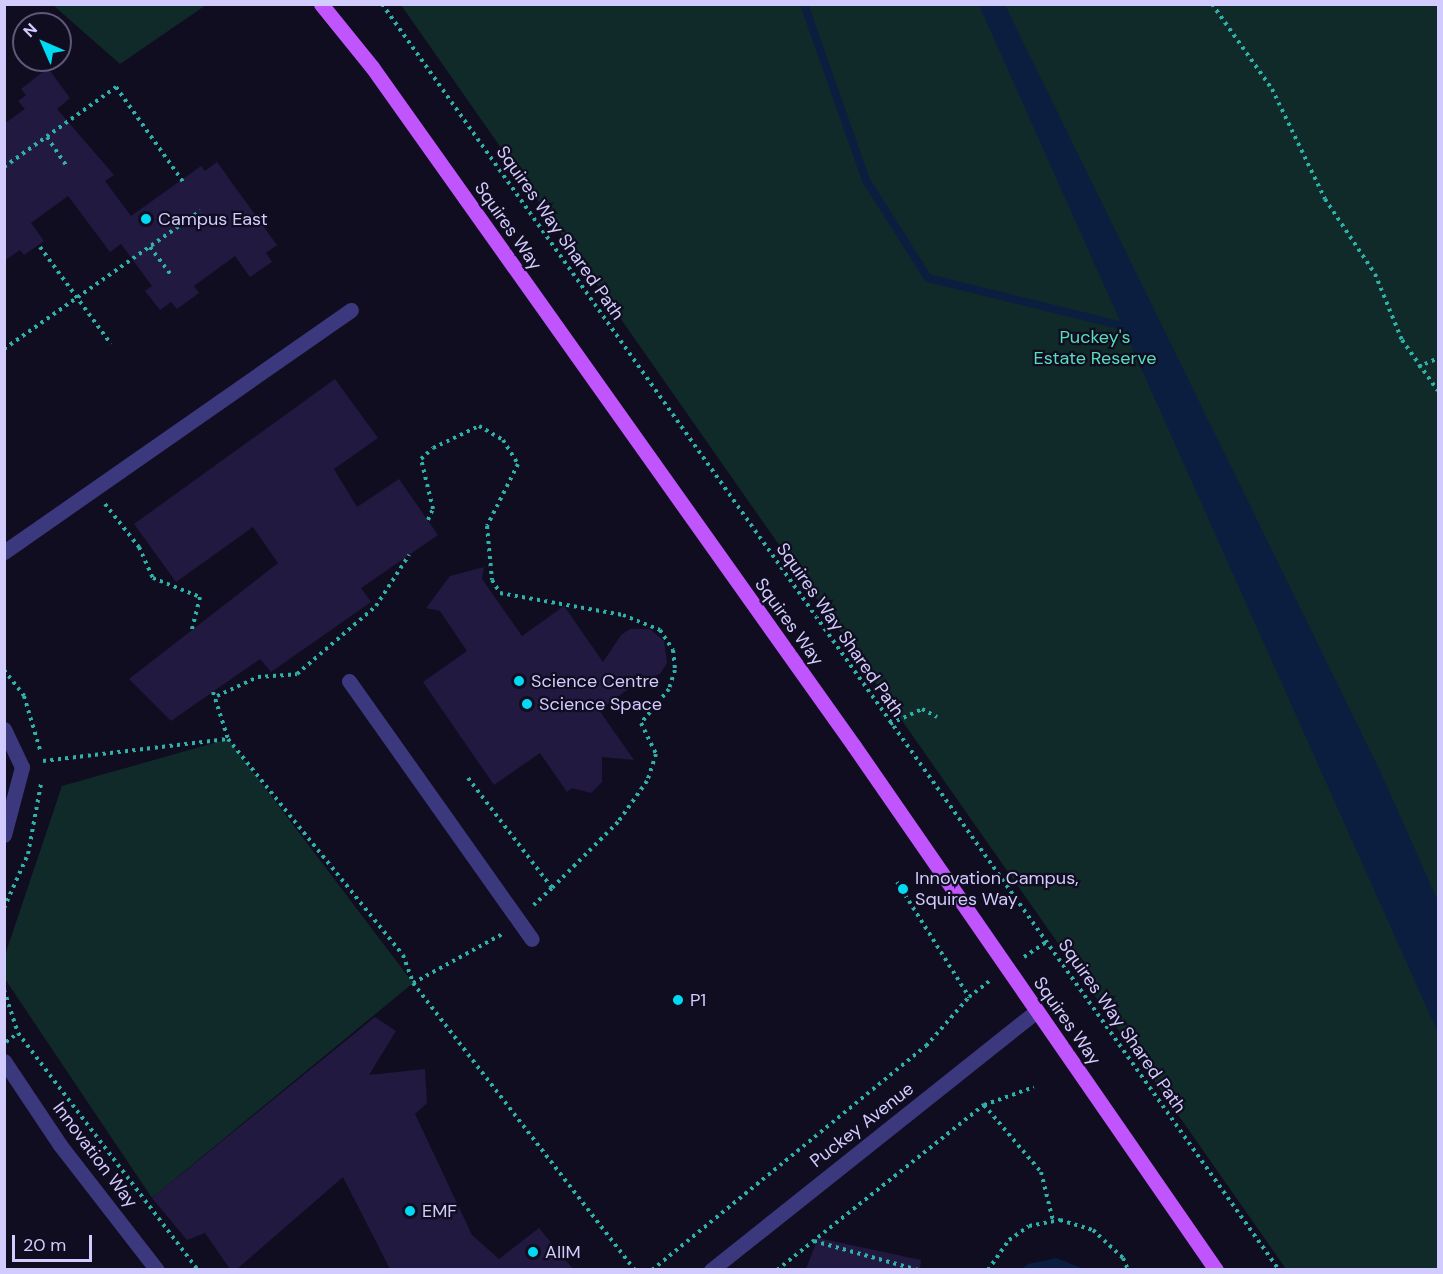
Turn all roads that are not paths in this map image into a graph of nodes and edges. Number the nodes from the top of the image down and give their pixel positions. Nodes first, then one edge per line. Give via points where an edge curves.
1 (321, 4) edge
2 (351, 310) dead end
3 (4, 552) edge
4 (349, 681) dead end
5 (4, 729) edge
6 (4, 835) edge
7 (532, 939) dead end
8 (1037, 1011) junction
9 (4, 1061) edge
10 (157, 1269) edge
11 (711, 1269) edge
12 (1216, 1269) edge

1 - 8 main road, Squires Way via 378,77
2 - 3 street
4 - 7 street
5 - 6 street via 22,767
8 - 11 street, Puckey Avenue
8 - 12 main road, Squires Way
9 - 10 street, Innovation Way via 60,1145

